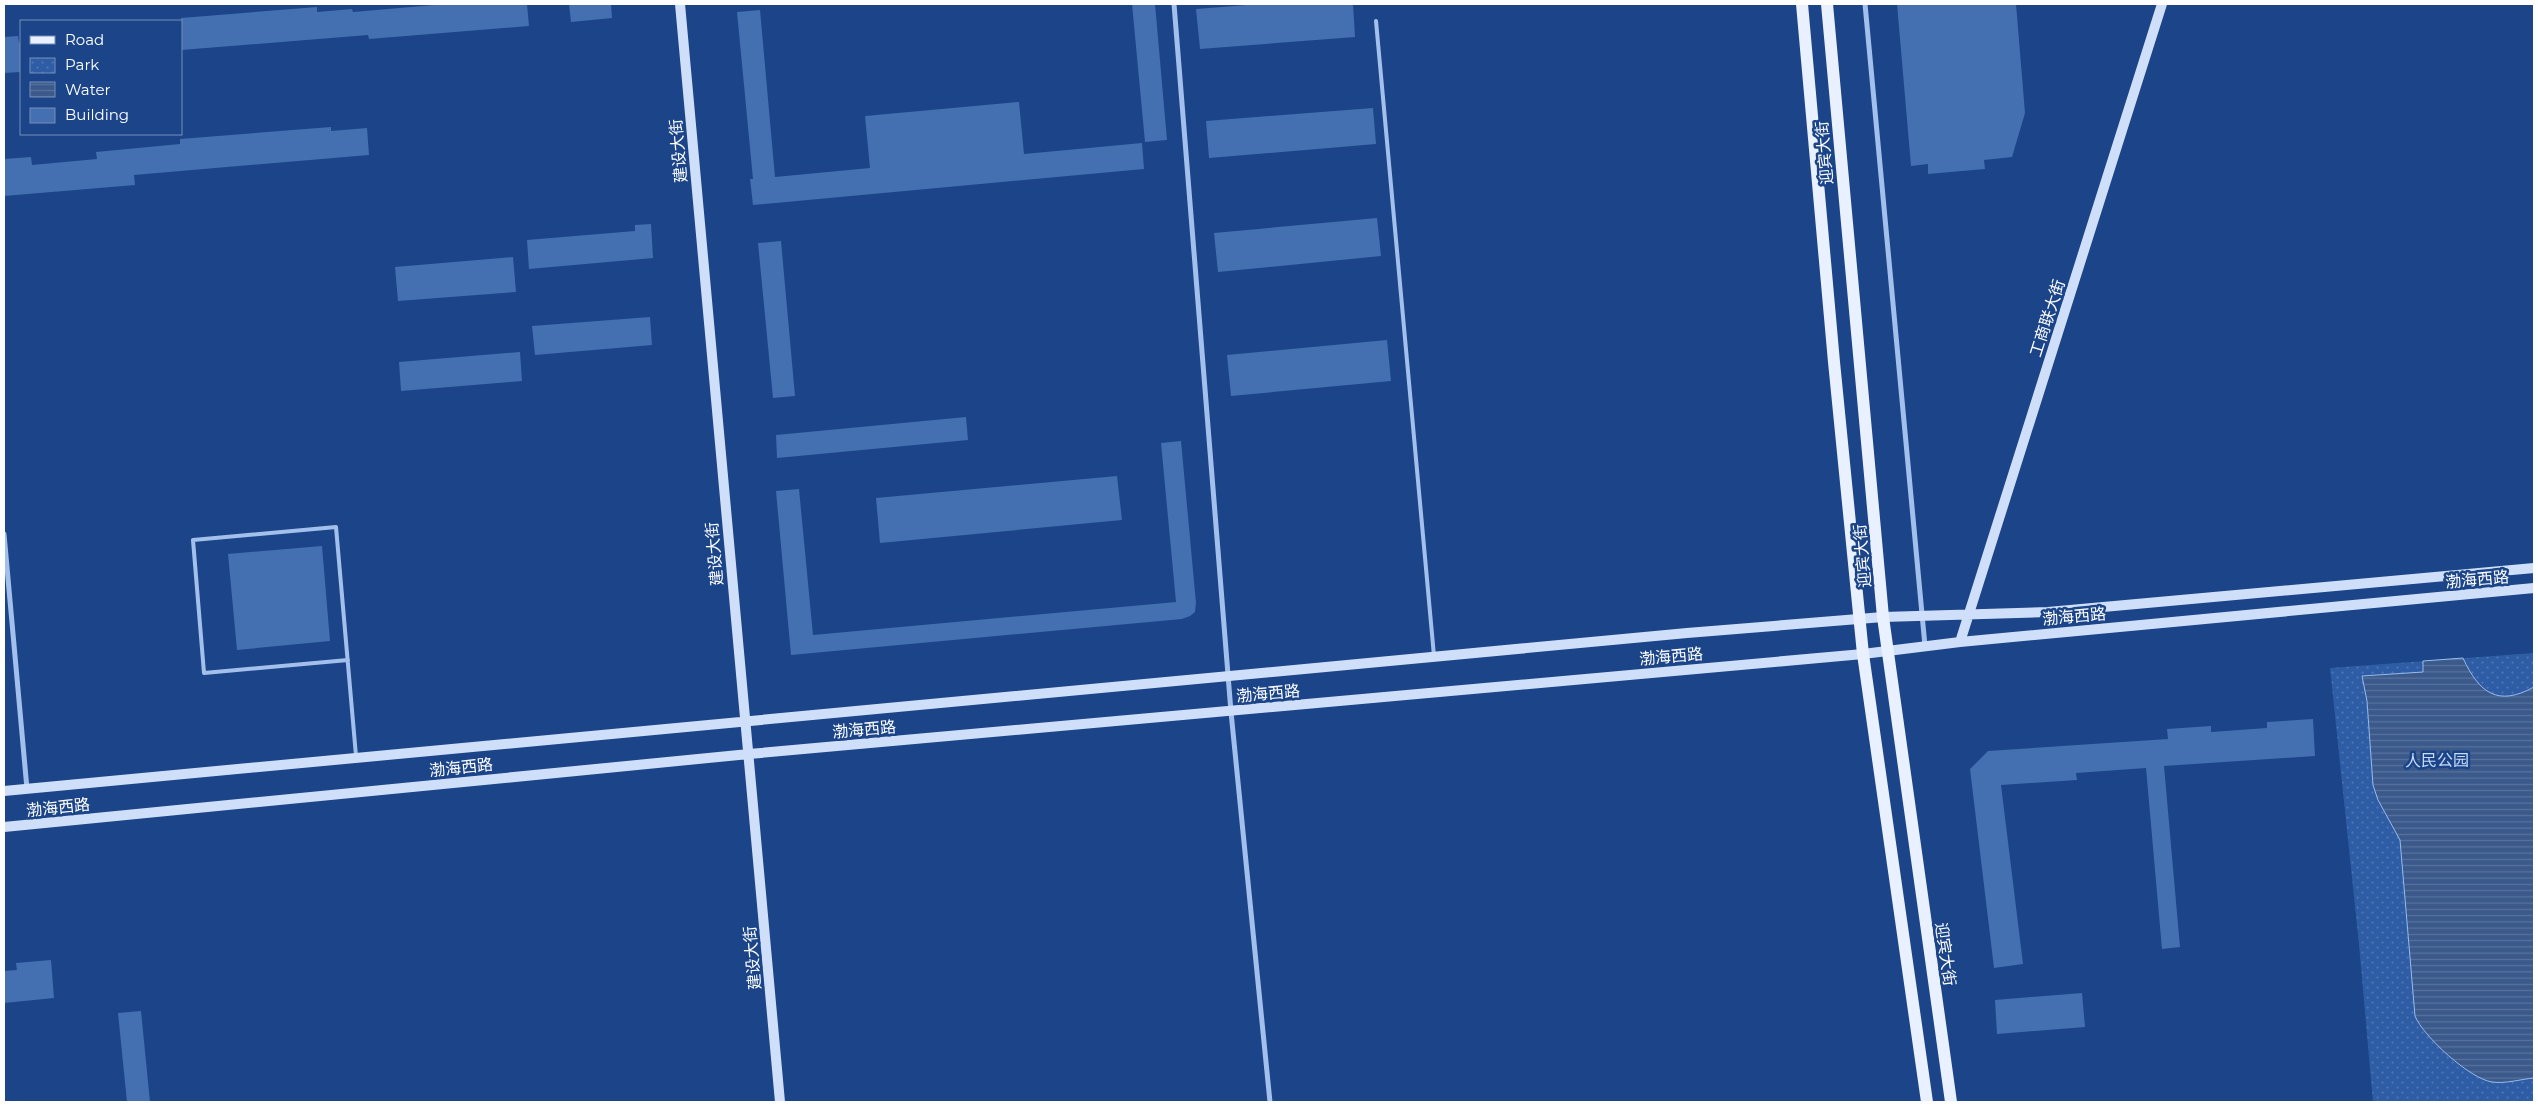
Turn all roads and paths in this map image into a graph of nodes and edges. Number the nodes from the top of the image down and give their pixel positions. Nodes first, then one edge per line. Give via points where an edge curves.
1 (680, 4) edge
2 (1174, 4) edge
3 (1802, 4) edge
4 (1827, 4) edge
5 (1865, 4) edge
6 (2162, 4) edge
7 (1376, 21) dead end
8 (4, 534) edge
9 (2534, 568) edge
10 (2534, 588) edge
11 (1969, 614) junction
12 (1922, 616) junction
13 (1883, 617) junction
14 (1860, 619) junction
15 (1960, 642) junction
16 (1925, 646) junction
17 (1888, 651) junction
18 (1864, 654) junction
19 (1434, 658) junction
20 (348, 660) junction
21 (1229, 676) junction
22 (1232, 712) junction
23 (744, 722) junction
24 (749, 754) junction
25 (356, 758) junction
26 (27, 789) junction
27 (4, 791) edge
28 (4, 827) edge
29 (780, 1102) edge
30 (1270, 1102) edge
31 (1927, 1102) edge
32 (1951, 1102) edge

1 - 23 main road, 建设大街
2 - 21 street
3 - 14 main road, 迎宾大街
4 - 13 main road, 迎宾大街
5 - 12 street
6 - 11 main road, 工商联大街
7 - 19 lane
8 - 26 street
9 - 11 main road, 渤海西路 via 2048,612
10 - 15 main road, 渤海西路
11 - 12 main road, 渤海西路
11 - 15 main road, 工商联大街
12 - 13 main road, 渤海西路
12 - 16 street
13 - 14 main road, 渤海西路
13 - 17 main road, 迎宾大街
14 - 18 main road, 迎宾大街
14 - 19 main road, 渤海西路
15 - 16 main road, 渤海西路
16 - 17 main road, 渤海西路
17 - 18 main road, 渤海西路
17 - 32 main road, 迎宾大街
18 - 22 main road, 渤海西路
18 - 31 main road, 迎宾大街
19 - 21 main road, 渤海西路
20 - 20 lane via 204,673 193,540 336,528
20 - 25 lane
21 - 22 street
21 - 23 main road, 渤海西路
22 - 24 main road, 渤海西路
22 - 30 street
23 - 24 main road, 建设大街
23 - 25 main road, 渤海西路
24 - 28 main road, 渤海西路
24 - 29 main road, 建设大街
25 - 26 main road, 渤海西路
26 - 27 main road, 渤海西路

